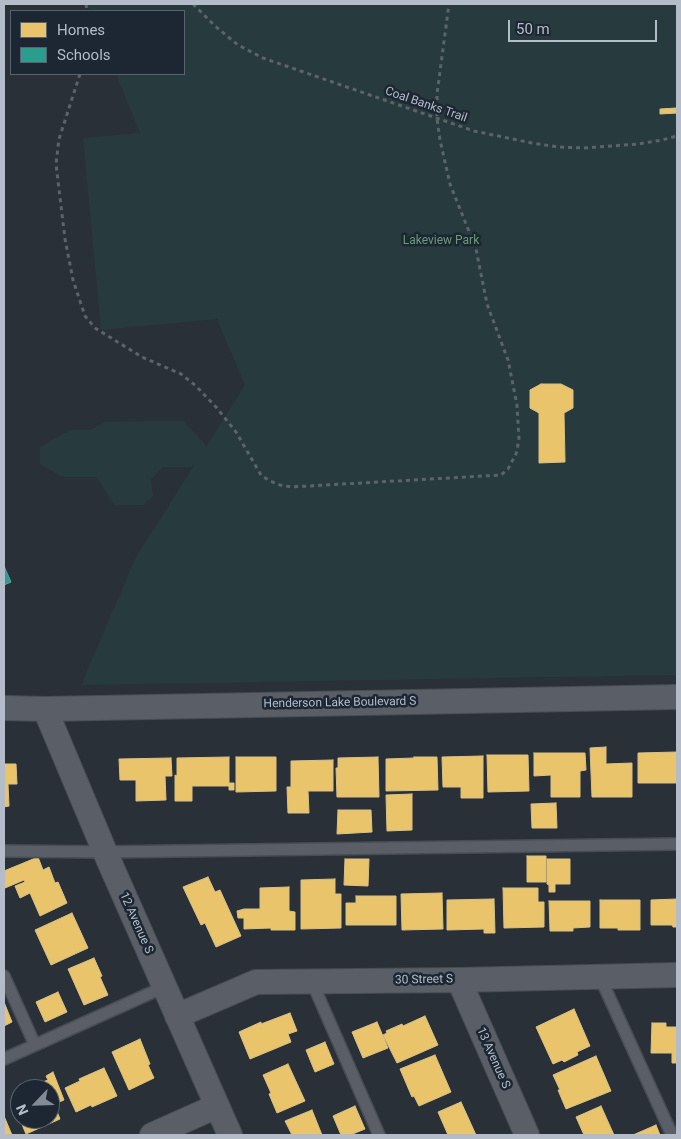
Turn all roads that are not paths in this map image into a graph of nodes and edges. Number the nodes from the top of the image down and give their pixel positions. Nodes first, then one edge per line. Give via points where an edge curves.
1 (677, 698) edge
2 (4, 708) edge
3 (45, 709) junction
4 (677, 844) edge
5 (4, 851) edge
6 (105, 852) junction
7 (677, 975) edge
8 (4, 976) edge
9 (600, 977) junction
10 (459, 980) junction
11 (312, 982) junction
12 (164, 987) junction
13 (177, 1016) junction
14 (36, 1045) junction
15 (4, 1059) edge
16 (217, 1106) junction
17 (672, 1120) edge
18 (152, 1135) edge
19 (230, 1135) edge
20 (379, 1135) edge
21 (527, 1135) edge
22 (672, 1135) edge

1 - 3 street, Henderson Lake Boulevard S
2 - 3 street, Henderson Lake Boulevard S
3 - 6 street, 12 Avenue S
4 - 6 lane
5 - 6 lane
6 - 12 street, 12 Avenue S
7 - 9 street, 30 Street S
8 - 14 lane
9 - 10 street, 30 Street S
9 - 17 lane
10 - 11 street, 30 Street S
10 - 21 street, 13 Avenue S
11 - 13 street, 30 Street S via 256,982
11 - 20 lane
12 - 13 street, 12 Avenue S
12 - 14 lane
13 - 16 street, 12 Avenue S
14 - 15 lane
16 - 18 street
16 - 19 street, 12 Avenue S
17 - 22 lane

